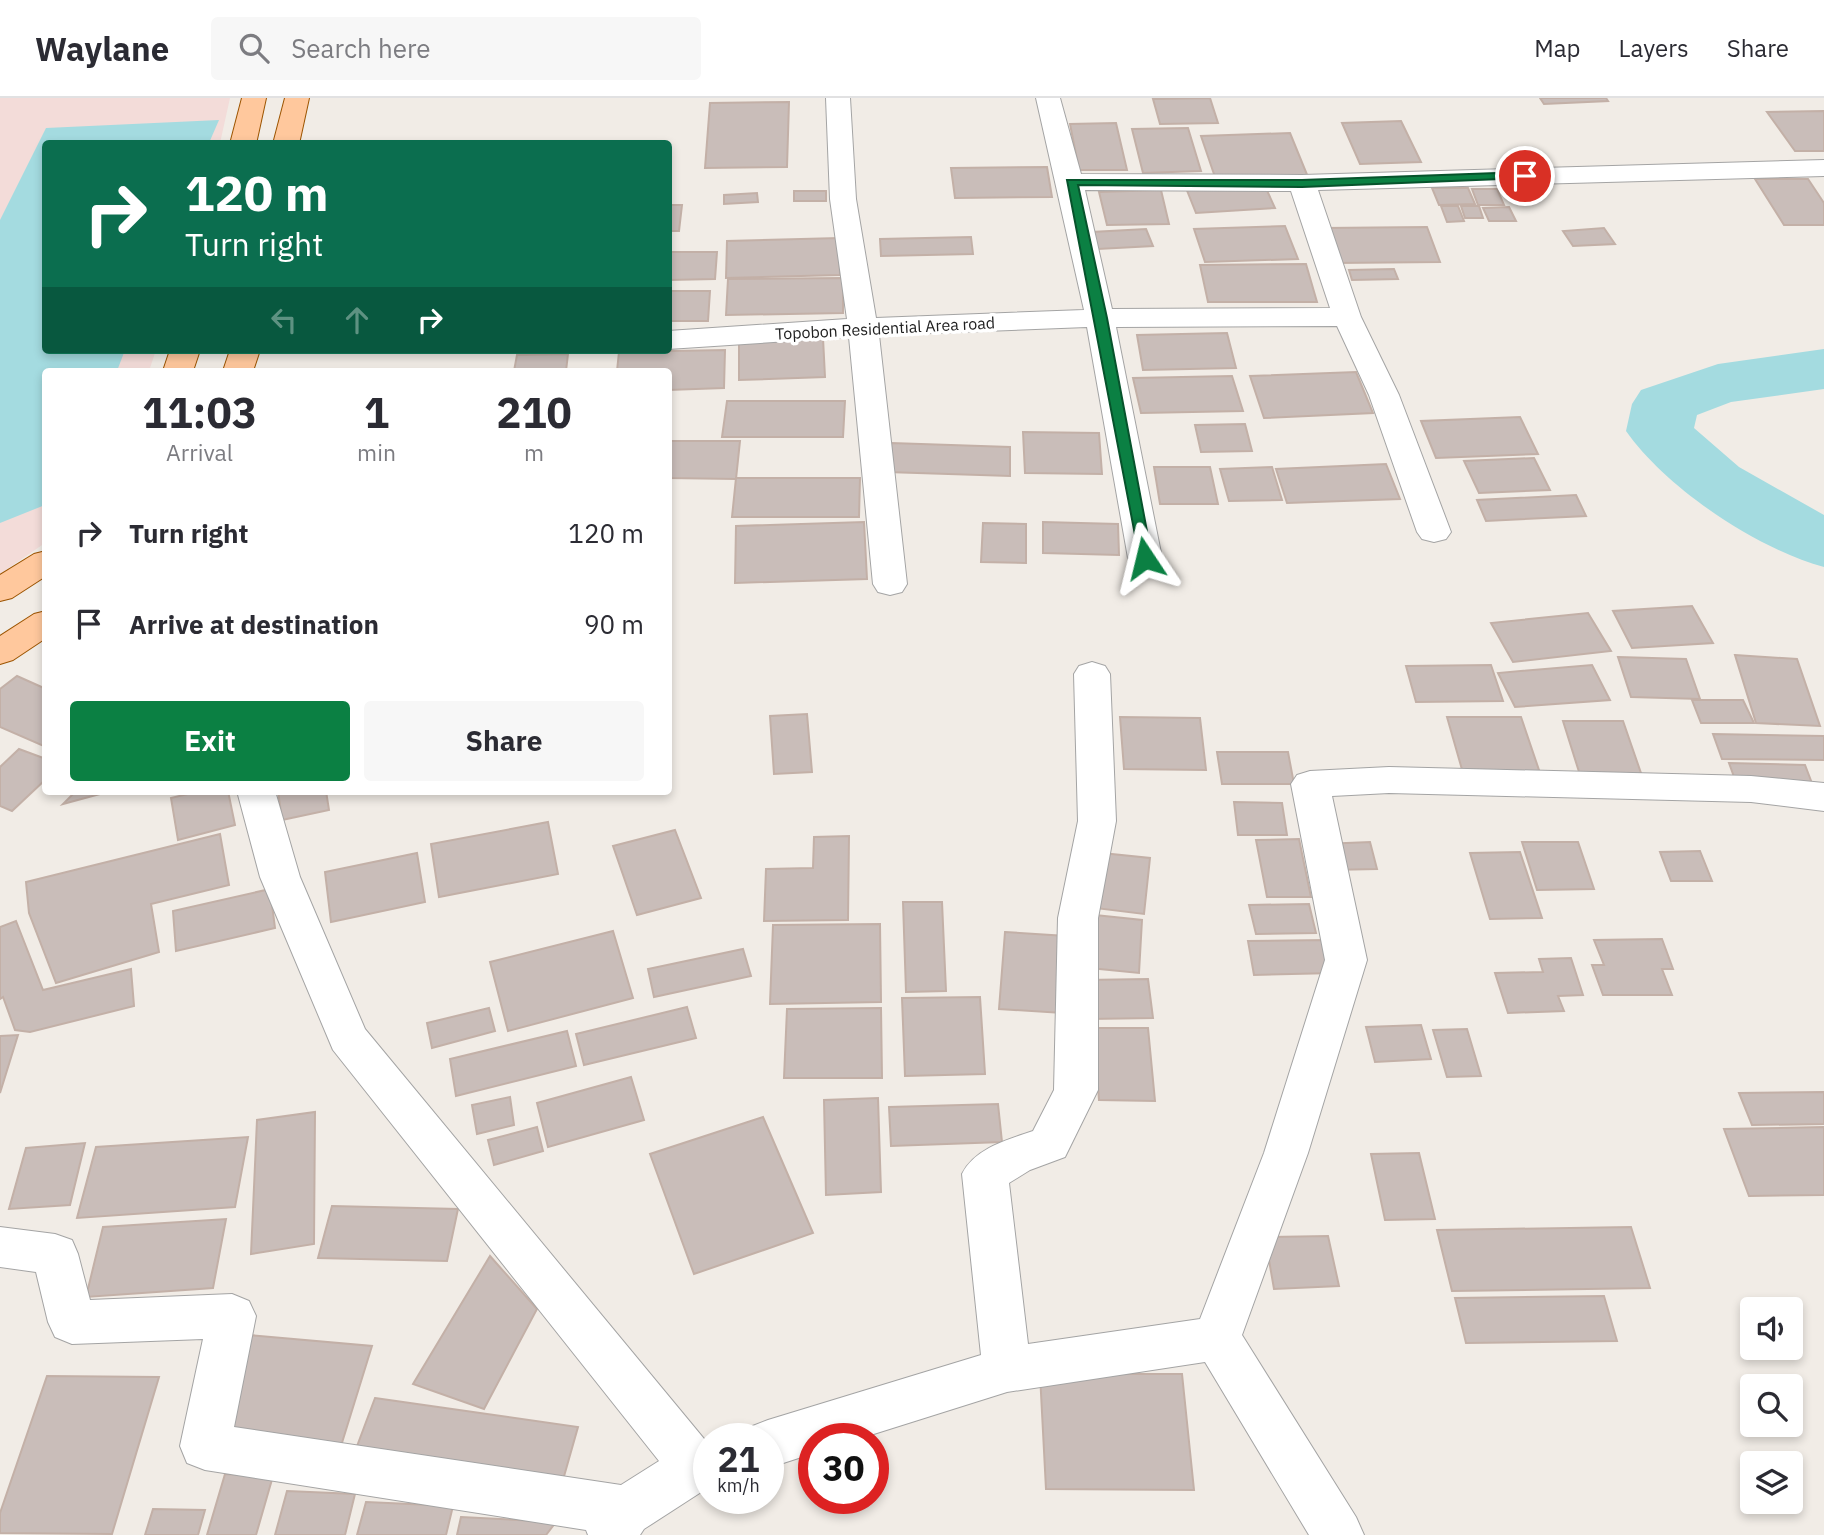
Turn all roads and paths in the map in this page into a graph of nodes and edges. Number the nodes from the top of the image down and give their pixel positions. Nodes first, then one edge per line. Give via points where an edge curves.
1 (254, 98) edge
2 (296, 98) edge
3 (838, 98) edge
4 (1048, 98) edge
5 (244, 140) edge
6 (287, 140) edge
7 (1824, 169) edge
8 (1071, 182) junction
9 (1302, 183) junction
10 (1347, 317) junction
11 (1101, 318) junction
12 (863, 327) junction
13 (672, 340) edge
14 (1434, 532) dead end
15 (1145, 558) dead end
16 (42, 564) edge
17 (890, 584) dead end
18 (0, 590) edge
19 (42, 625) edge
20 (0, 652) edge
21 (1091, 674) dead end
22 (257, 795) edge
23 (1824, 797) edge
24 (0, 1247) edge
25 (1217, 1338) junction
26 (1007, 1370) junction
27 (784, 1439) edge
28 (693, 1454) edge
29 (693, 1471) edge
30 (617, 1523) edge
31 (1338, 1535) edge

1 - 5 main road
2 - 6 main road
3 - 12 street via 843,199
4 - 8 street
7 - 9 street
8 - 9 street
8 - 11 street
9 - 10 street
10 - 11 street, Topobon Residential Area road
10 - 14 street via 1384,395
11 - 12 street, Topobon Residential Area road
11 - 15 street
12 - 13 street, Topobon Residential Area road
12 - 17 street
16 - 18 main road
19 - 20 main road
21 - 26 street via 1097,821 1078,918 1076,1090 1049,1144 985,1174
22 - 28 street via 280,877 348,1038
23 - 25 street via 1751,789 1389,780 1310,784 1346,960 1286,1153
24 - 30 street via 55,1254 72,1322 232,1316 205,1446
25 - 26 street
25 - 31 street
26 - 27 street
29 - 30 street

